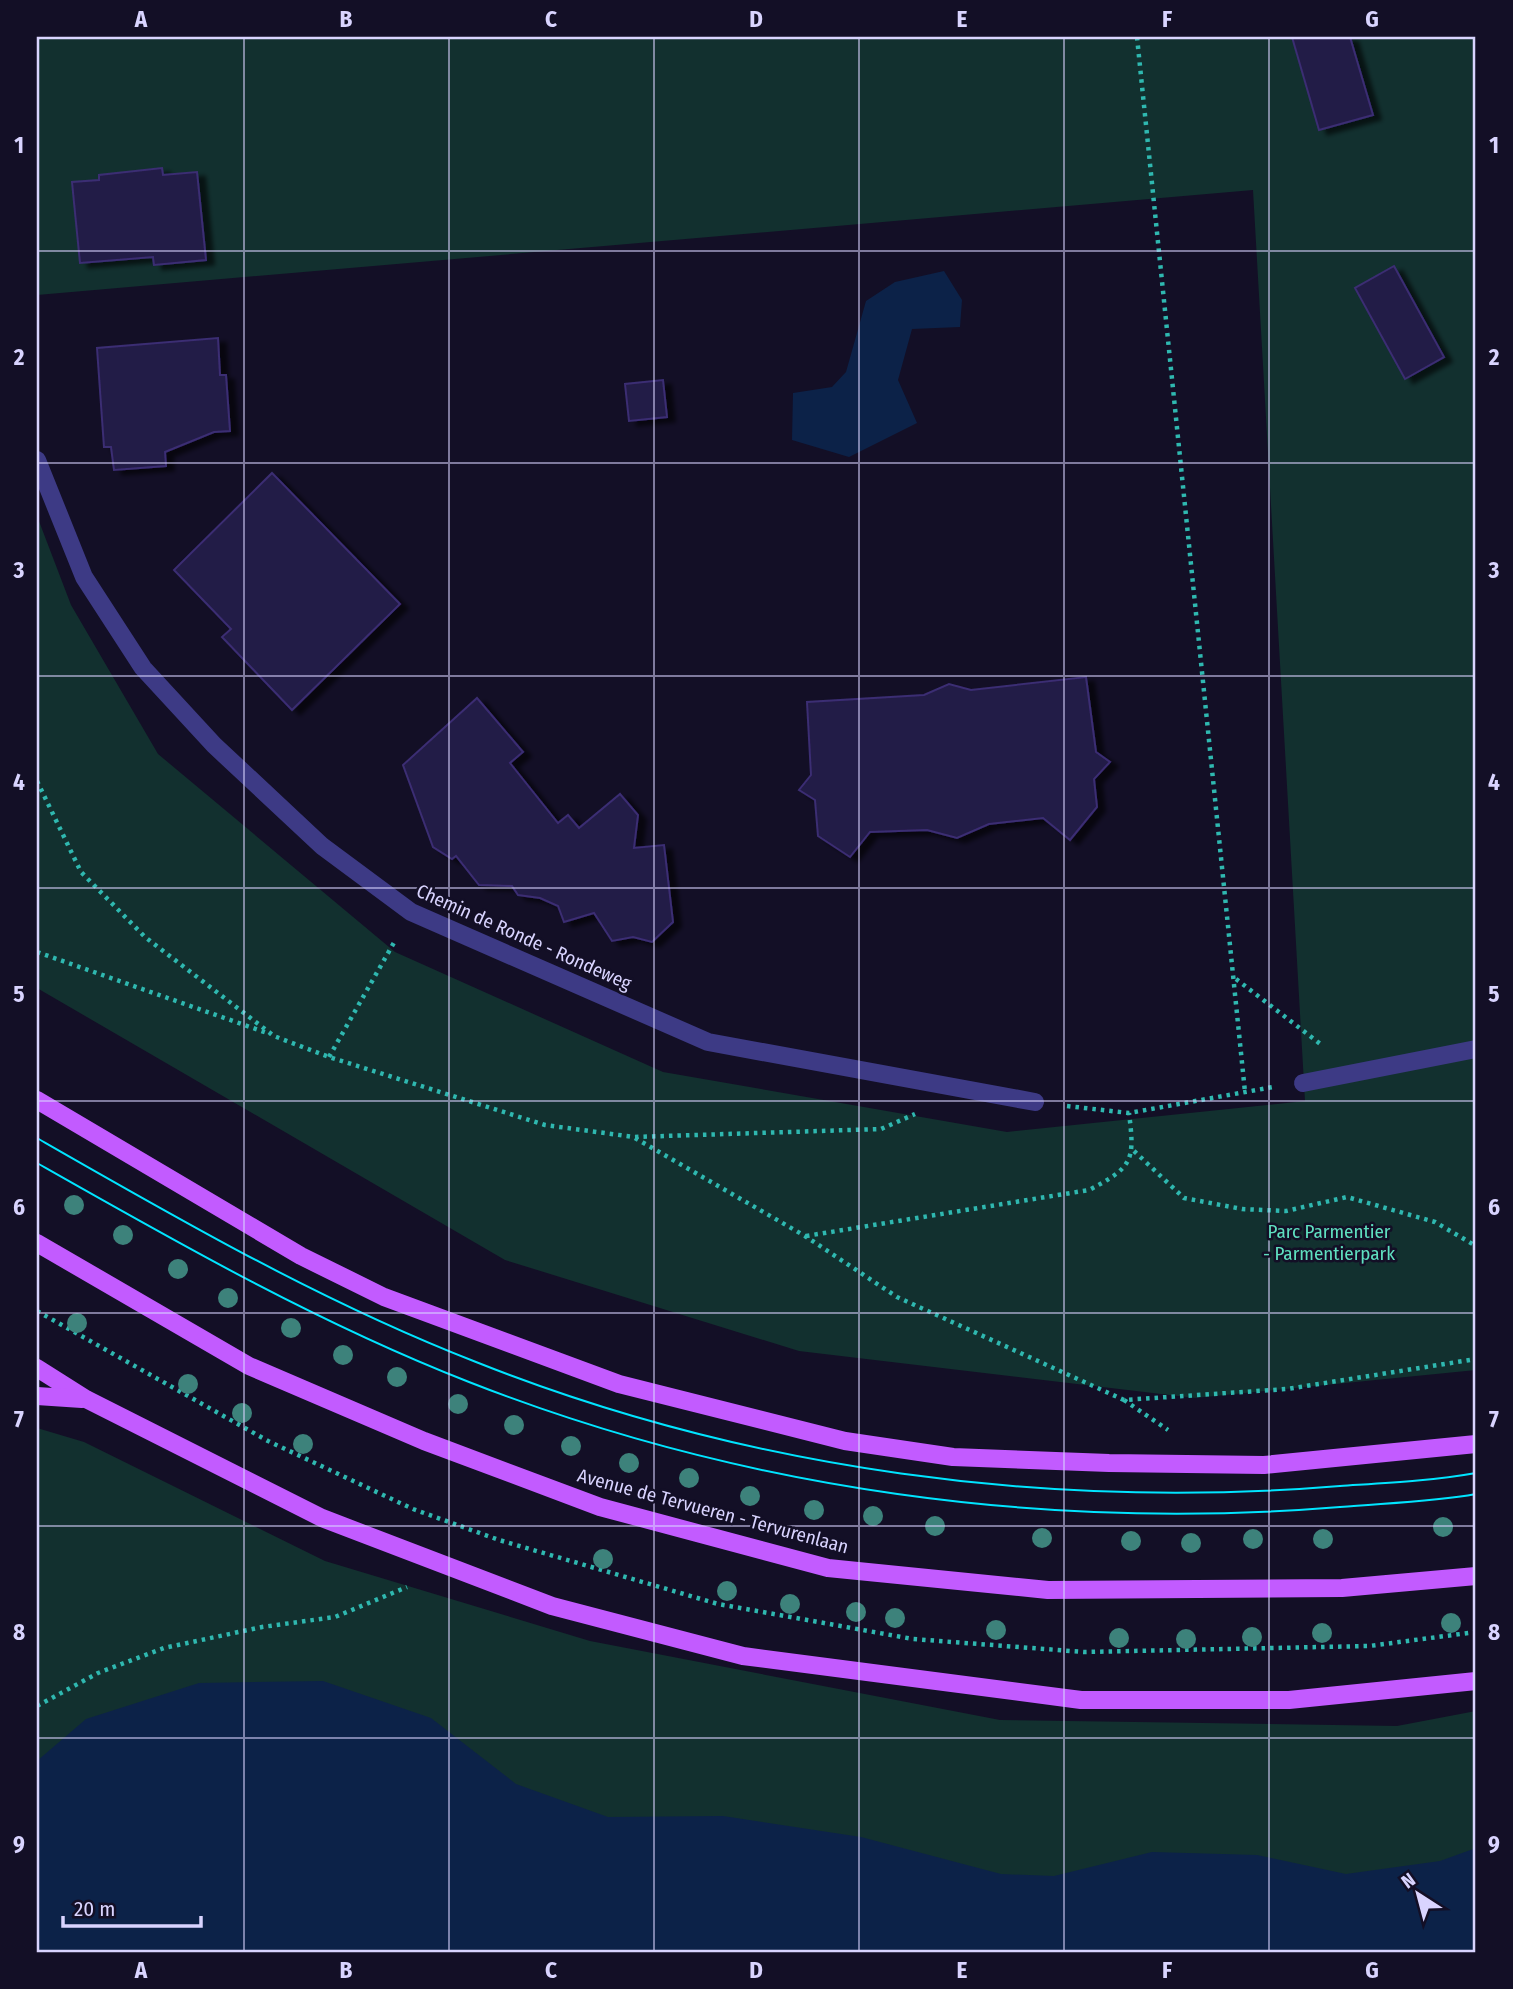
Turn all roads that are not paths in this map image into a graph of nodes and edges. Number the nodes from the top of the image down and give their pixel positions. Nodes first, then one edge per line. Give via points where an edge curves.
1 (37, 460) edge
2 (1476, 1049) edge
3 (1303, 1083) road end
4 (37, 1100) edge
5 (1035, 1102) road end
6 (37, 1242) edge
7 (37, 1368) edge
8 (37, 1396) edge
9 (86, 1399) junction
10 (1476, 1444) edge
11 (1476, 1576) edge
12 (1476, 1681) edge

1 - 5 street, Chemin de Ronde - Rondeweg via 84,577 143,668 214,745 322,846 411,912 708,1042
2 - 3 street
4 - 10 main road via 301,1256 384,1297 619,1384 845,1441 953,1457 1264,1465
6 - 11 main road, Avenue de Tervueren - Tervurenlaan via 249,1366 424,1441 600,1507 828,1568 1048,1590 1342,1588
7 - 9 main road
8 - 9 main road
9 - 12 main road via 322,1518 552,1606 743,1656 1081,1700 1289,1700

